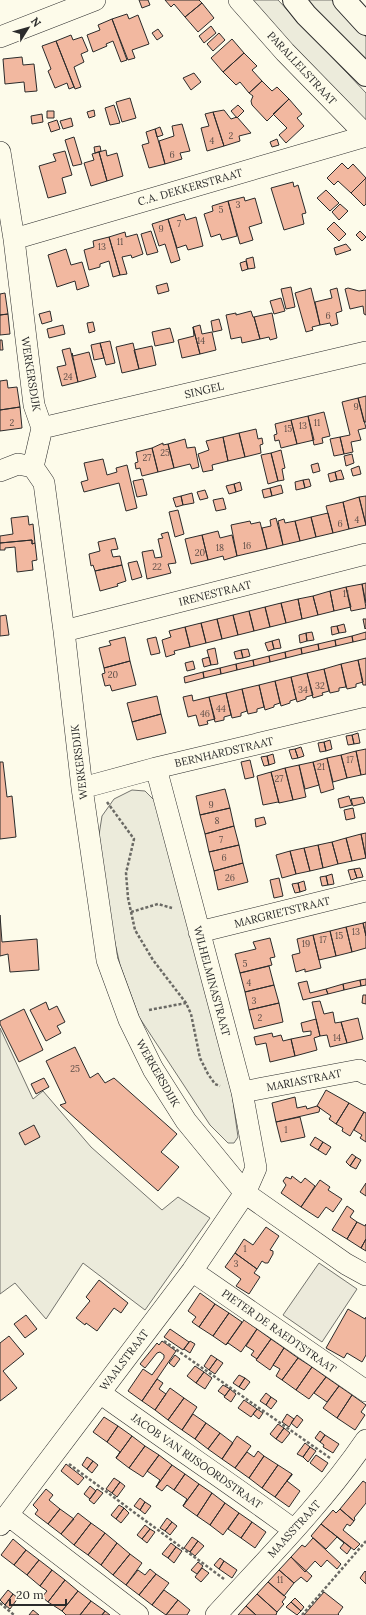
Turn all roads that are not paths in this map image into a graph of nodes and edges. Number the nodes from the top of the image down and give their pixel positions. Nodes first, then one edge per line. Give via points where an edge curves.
1 (95, 0) edge
2 (239, 0) edge
3 (294, 0) edge
4 (344, 0) edge
5 (366, 24) edge
6 (0, 37) edge
7 (366, 75) edge
8 (366, 136) edge
9 (0, 152) edge
10 (14, 239) junction
11 (366, 352) edge
12 (42, 428) junction
13 (33, 467) junction
14 (0, 471) edge
15 (366, 554) edge
16 (64, 631) junction
17 (366, 718) edge
18 (156, 768) junction
19 (88, 787) junction
20 (366, 891) edge
21 (199, 932) junction
22 (366, 1074) edge
23 (240, 1088) junction
24 (246, 1192) junction
25 (192, 1271) junction
26 (366, 1275) edge
27 (366, 1391) edge
28 (100, 1392) junction
29 (366, 1440) edge
30 (4, 1520) edge
31 (294, 1530) junction
32 (138, 1615) edge
33 (216, 1615) edge

1 - 6 street
2 - 8 street, PARALLELSTRAAT
3 - 7 main road
4 - 5 main road
8 - 10 street, C.A. DEKKERSTRAAT
9 - 10 street, WERKERSDIJK
10 - 12 street, WERKERSDIJK via 34,405
11 - 12 street, SINGEL
12 - 13 street
13 - 14 street via 18,464
13 - 16 street, WERKERSDIJK via 44,483
15 - 16 street, IRENESTRAAT
16 - 19 street, WERKERSDIJK
17 - 18 street, BERNHARDSTRAAT
18 - 19 street, BERNHARDSTRAAT
18 - 21 street, WILHELMINASTRAAT
19 - 24 street, WERKERSDIJK via 107,960 129,1020 153,1069 186,1121
20 - 21 street, MARGRIETSTRAAT
21 - 23 street, WILHELMINASTRAAT
22 - 23 street, MARIASTRAAT via 359,1070
23 - 24 street, WILHELMINASTRAAT via 256,1168
24 - 25 street, WAALSTRAAT
24 - 26 street, WERKERSDIJK via 346,1264
25 - 27 street, PIETER DE RAEDTSTRAAT
25 - 28 street, WAALSTRAAT
28 - 30 street, WAALSTRAAT
28 - 31 street, JACOB VAN RIJSOORDSTRAAT
29 - 31 street, MAASSTRAAT via 346,1469
30 - 32 street
31 - 33 street, MAASSTRAAT

